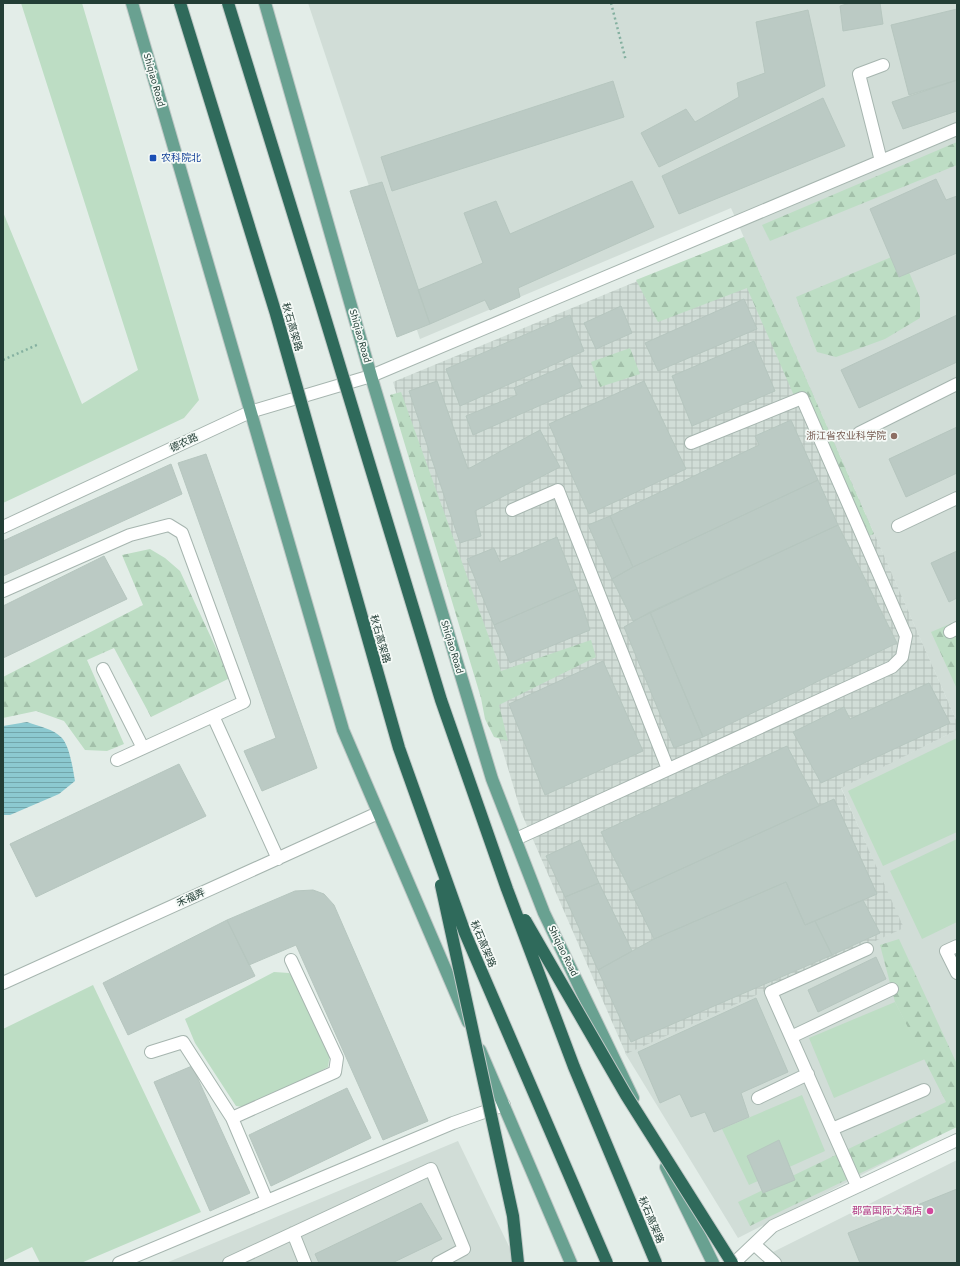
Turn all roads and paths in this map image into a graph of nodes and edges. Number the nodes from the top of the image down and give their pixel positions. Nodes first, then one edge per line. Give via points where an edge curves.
1 (132, 3) edge
2 (180, 3) edge
3 (228, 3) edge
4 (265, 3) edge
5 (611, 3) edge
6 (626, 61) dead end
7 (883, 65) dead end
8 (957, 129) edge
9 (881, 161) junction
10 (39, 344) dead end
11 (3, 360) edge
12 (371, 376) junction
13 (957, 384) edge
14 (250, 412) junction
15 (859, 433) dead end
16 (691, 443) dead end
17 (957, 498) edge
18 (512, 510) dead end
19 (898, 526) dead end
20 (3, 527) edge
21 (3, 592) edge
22 (103, 669) dead end
23 (213, 716) junction
24 (143, 748) junction
25 (117, 760) dead end
26 (668, 770) junction
27 (378, 813) junction
28 (516, 839) junction
29 (432, 843) junction
30 (278, 859) junction
31 (507, 889) junction
32 (957, 946) edge
33 (867, 949) dead end
34 (291, 960) dead end
35 (957, 973) edge
36 (3, 983) edge
37 (892, 989) dead end
38 (791, 1037) junction
39 (151, 1052) dead end
40 (808, 1074) junction
41 (924, 1090) dead end
42 (758, 1098) dead end
43 (504, 1105) junction
44 (232, 1118) junction
45 (832, 1129) junction
46 (957, 1140) edge
47 (857, 1186) junction
48 (267, 1201) junction
49 (293, 1233) junction
50 (754, 1244) junction
51 (119, 1263) edge
52 (228, 1263) edge
53 (305, 1263) edge
54 (438, 1263) edge
55 (518, 1263) edge
56 (571, 1263) edge
57 (607, 1263) edge
58 (656, 1263) edge
59 (713, 1263) edge
60 (733, 1263) edge
61 (775, 1263) edge

1 - 14 main road, Shiqiao Road
2 - 29 highway, 秋石高架路, bridge via 276,314 398,748
3 - 31 highway, 秋石高架路, bridge via 441,700
4 - 12 main road, Shiqiao Road
5 - 6 path
7 - 9 street via 859,74
8 - 9 street, 德农路
9 - 12 street, 德农路
10 - 11 path
12 - 14 street, 德农路
12 - 28 main road, Shiqiao Road via 492,779
13 - 15 street
14 - 20 street, 德农路
14 - 27 main road, Shiqiao Road via 342,730
16 - 26 street via 802,398 906,636 902,657 892,667
17 - 19 street
18 - 26 street via 558,490
21 - 23 street via 130,534 169,525 182,533 244,702
22 - 24 street
23 - 24 street
23 - 30 street
24 - 25 street
26 - 28 street
27 - 30 street, 禾福弄
27 - 43 main road, Shiqiao Road
28 - 59 main road, Shiqiao Road via 544,913
29 - 55 highway, bridge via 513,1216
29 - 57 highway, 秋石高架路, bridge via 465,932
30 - 36 street, 禾福弄
31 - 58 highway, 秋石高架路, bridge via 574,1067
31 - 60 highway, bridge via 626,1095
32 - 35 street via 946,951
33 - 38 street via 771,992
34 - 44 street via 337,1058 335,1072
37 - 38 street
38 - 40 street
39 - 44 street via 183,1042
40 - 42 street
40 - 45 street
41 - 45 street
43 - 48 street via 453,1122
43 - 56 main road, Shiqiao Road
44 - 48 street
45 - 47 street
46 - 47 street
47 - 50 street via 773,1226
48 - 51 street
49 - 52 street
49 - 53 street
49 - 54 street via 432,1169 464,1249
50 - 60 street
50 - 61 street

